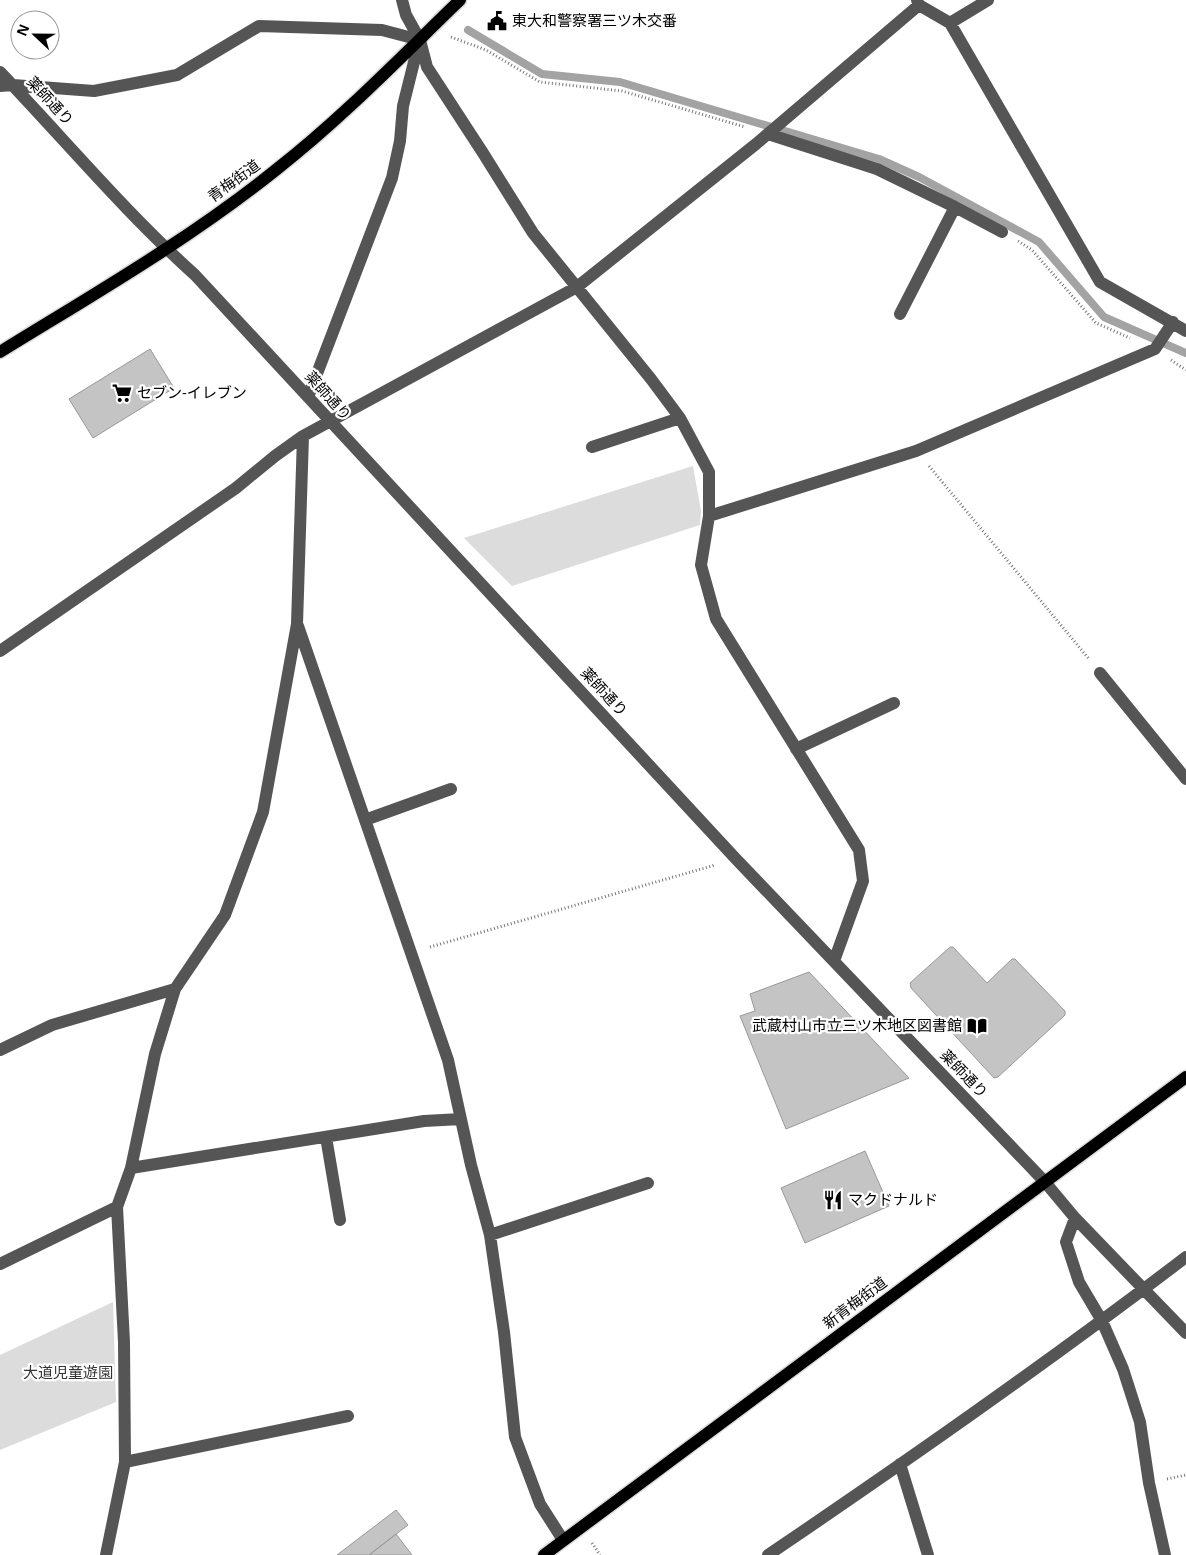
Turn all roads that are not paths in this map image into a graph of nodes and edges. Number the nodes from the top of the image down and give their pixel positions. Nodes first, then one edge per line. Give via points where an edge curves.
1 (402, 0) edge
2 (460, 0) edge
3 (988, 0) edge
4 (918, 2) edge
5 (950, 23) junction
6 (420, 40) junction
7 (0, 72) edge
8 (6, 86) edge
9 (768, 134) junction
10 (956, 207) junction
11 (1002, 232) road end
12 (167, 250) junction
13 (577, 287) junction
14 (900, 314) dead end
15 (1173, 322) junction
16 (1186, 331) edge
17 (0, 352) edge
18 (308, 397) junction
19 (680, 418) junction
20 (330, 421) junction
21 (303, 436) junction
22 (592, 447) dead end
23 (709, 516) junction
24 (297, 624) junction
25 (0, 651) edge
26 (1100, 673) road end
27 (894, 704) dead end
28 (796, 749) junction
29 (1186, 779) edge
30 (451, 789) dead end
31 (365, 820) junction
32 (834, 962) junction
33 (175, 989) junction
34 (0, 1050) edge
35 (1186, 1077) edge
36 (461, 1119) junction
37 (326, 1137) junction
38 (131, 1168) junction
39 (1044, 1182) junction
40 (648, 1183) dead end
41 (117, 1207) junction
42 (1076, 1218) junction
43 (340, 1220) dead end
44 (490, 1235) junction
45 (1186, 1258) edge
46 (0, 1264) edge
47 (1144, 1290) junction
48 (1102, 1321) junction
49 (1186, 1333) edge
50 (348, 1416) dead end
51 (126, 1462) junction
52 (900, 1464) junction
53 (563, 1540) junction
54 (777, 1553) edge
55 (106, 1555) edge
56 (544, 1555) edge
57 (928, 1555) edge
58 (1165, 1555) edge

1 - 6 street via 406,15
2 - 6 main road, 青梅街道
3 - 5 street
4 - 5 street
4 - 9 street
5 - 15 street via 1100,282
6 - 8 street via 382,30 259,26 177,75 94,91
6 - 12 main road, 青梅街道 via 284,164
6 - 13 street via 427,67 533,233
6 - 18 street via 403,106 392,178
7 - 8 street, 薬師通り
8 - 12 street, 薬師通り
9 - 10 street via 877,169
9 - 13 street
10 - 11 street
10 - 14 street
12 - 17 main road, 青梅街道
12 - 18 street, 薬師通り via 195,275
13 - 19 street
13 - 20 street
15 - 16 street
15 - 23 street via 1155,349 916,450
18 - 20 street, 薬師通り
19 - 22 street
19 - 23 street via 709,472
20 - 21 street
20 - 32 street, 薬師通り
21 - 24 street
21 - 25 street via 236,488
23 - 28 street via 701,565 716,620
24 - 31 street
24 - 33 street via 262,812 225,915
26 - 29 street
27 - 28 street
28 - 32 street via 859,850 863,881
30 - 31 street
31 - 36 street via 448,1060
32 - 39 street, 薬師通り
33 - 34 street via 52,1025
33 - 38 street via 155,1054
35 - 39 main road, 新青梅街道
36 - 37 street via 424,1121
36 - 44 street
37 - 38 street
37 - 43 street
38 - 41 street
39 - 42 street, 薬師通り
39 - 53 main road, 新青梅街道
40 - 44 street
41 - 46 street
41 - 51 street
42 - 47 street, 薬師通り
42 - 48 street via 1066,1242 1079,1282
44 - 53 street via 515,1437 540,1504
45 - 47 street
47 - 48 street
47 - 49 street, 薬師通り
48 - 52 street
48 - 58 street via 1123,1369 1140,1422
50 - 51 street
51 - 55 street
52 - 54 street
52 - 57 street
53 - 56 main road, 新青梅街道

